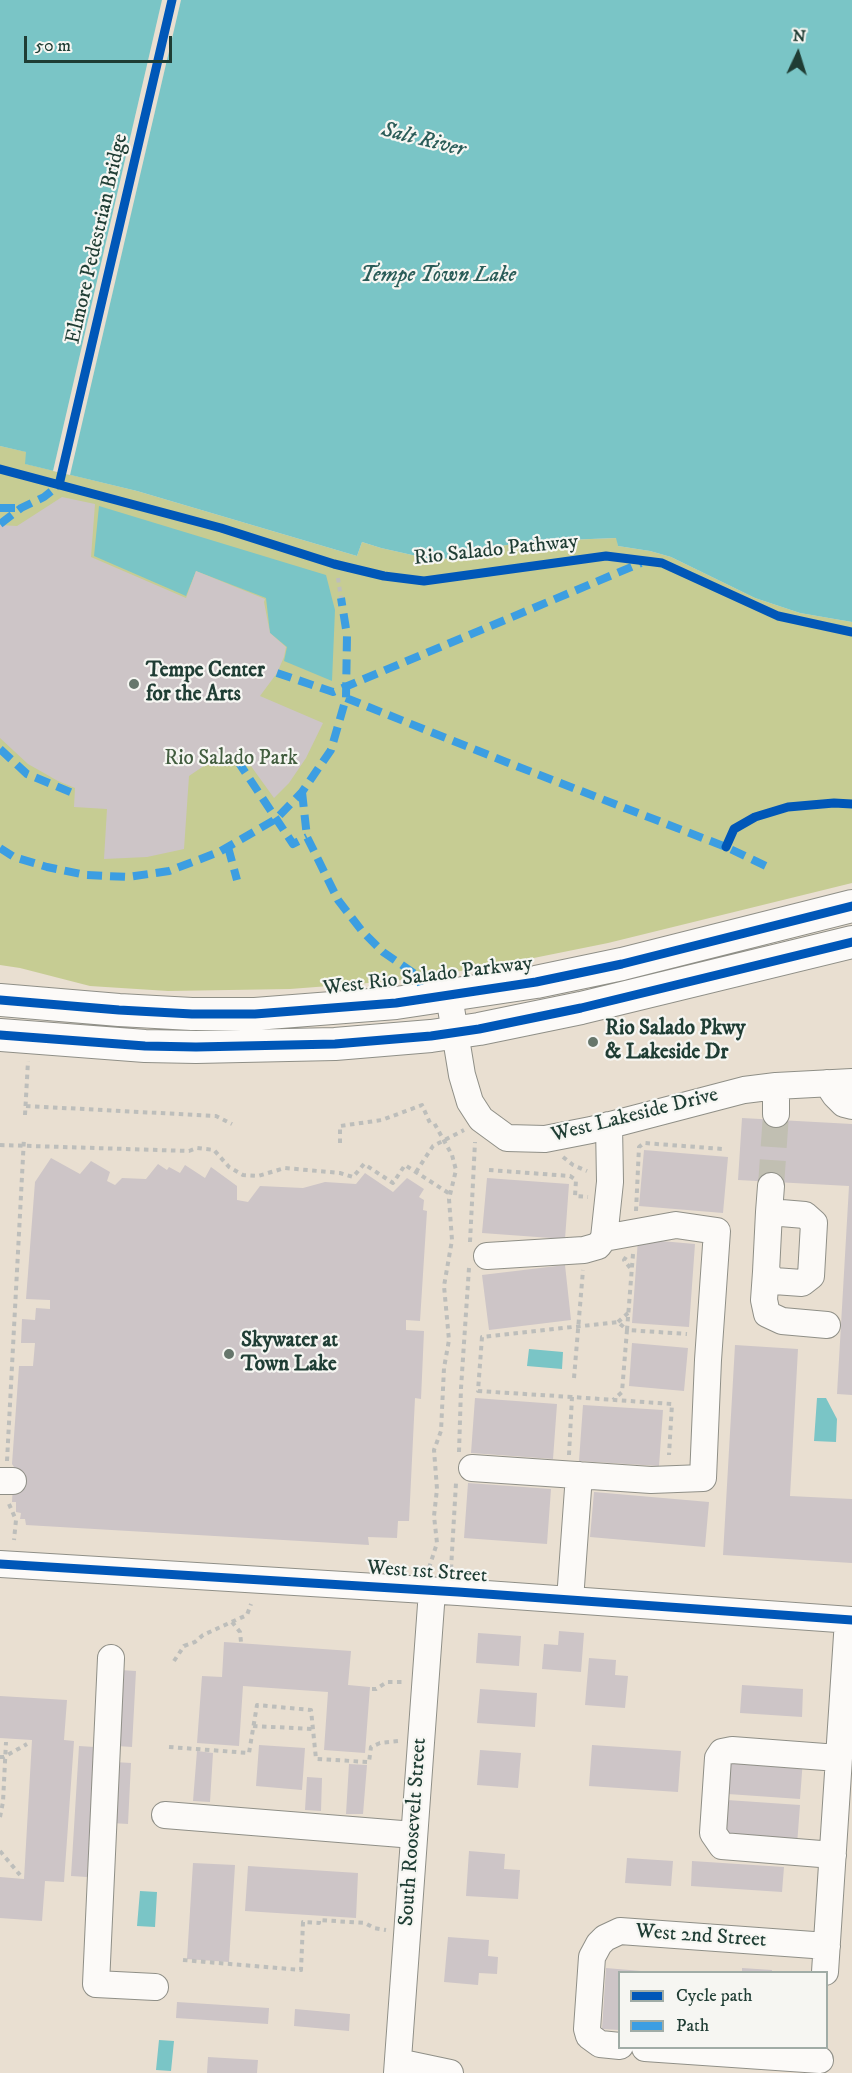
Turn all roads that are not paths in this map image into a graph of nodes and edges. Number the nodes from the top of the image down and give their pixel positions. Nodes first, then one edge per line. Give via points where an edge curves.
1 (852, 906) edge
2 (852, 942) edge
3 (449, 996) junction
4 (0, 1000) edge
5 (455, 1032) junction
6 (0, 1035) edge
7 (852, 1082) edge
8 (827, 1083) junction
9 (776, 1086) junction
10 (852, 1106) edge
11 (776, 1114) tunnel mouth
12 (609, 1125) junction
13 (771, 1186) tunnel mouth
14 (769, 1212) junction
15 (601, 1250) junction
16 (475, 1254) road end
17 (766, 1272) junction
18 (827, 1325) dead end
19 (463, 1467) road end
20 (572, 1474) junction
21 (0, 1564) edge
22 (430, 1579) junction
23 (570, 1600) junction
24 (850, 1620) edge
25 (111, 1658) dead end
26 (838, 1758) junction
27 (165, 1815) dead end
28 (414, 1835) junction
29 (833, 1855) junction
30 (827, 1946) junction
31 (825, 1971) edge
32 (154, 1986) dead end
33 (618, 2046) edge
34 (660, 2049) edge
35 (820, 2060) edge
36 (397, 2067) edge
37 (450, 2073) edge

1 - 3 main road, West Rio Salado Parkway via 622,964
2 - 5 main road via 581,1008
3 - 4 main road, West Rio Salado Parkway via 255,1014 119,1010
3 - 5 street, West Lakeside Drive
5 - 6 main road via 335,1044 241,1047 145,1046
5 - 12 street, West Lakeside Drive via 470,1102 481,1119 507,1138 545,1138
7 - 8 street, West Lakeside Drive
8 - 9 street, West Lakeside Drive
8 - 10 street via 844,1104
9 - 11 street
9 - 12 street, West Lakeside Drive via 744,1090
12 - 15 street via 592,1198
13 - 14 street
14 - 17 street
14 - 17 street via 805,1215 814,1223 811,1276 802,1282 774,1281
15 - 16 street
15 - 20 street via 676,1225 717,1231 703,1478 651,1480
17 - 18 street via 767,1314 782,1321
19 - 20 street
20 - 23 street
21 - 22 street, West 1st Street
22 - 23 street, West 1st Street
22 - 28 street, South Roosevelt Street
23 - 24 street, West 1st Street
24 - 26 street
25 - 32 street via 96,1984
26 - 29 street
26 - 29 street via 722,1752 718,1758 713,1833 722,1846
27 - 28 street
28 - 36 street, South Roosevelt Street
29 - 30 street
30 - 31 street
30 - 33 street, West 2nd Street via 620,1931 605,1938 592,1957 587,2029 589,2036 600,2044
34 - 35 street
36 - 37 street

